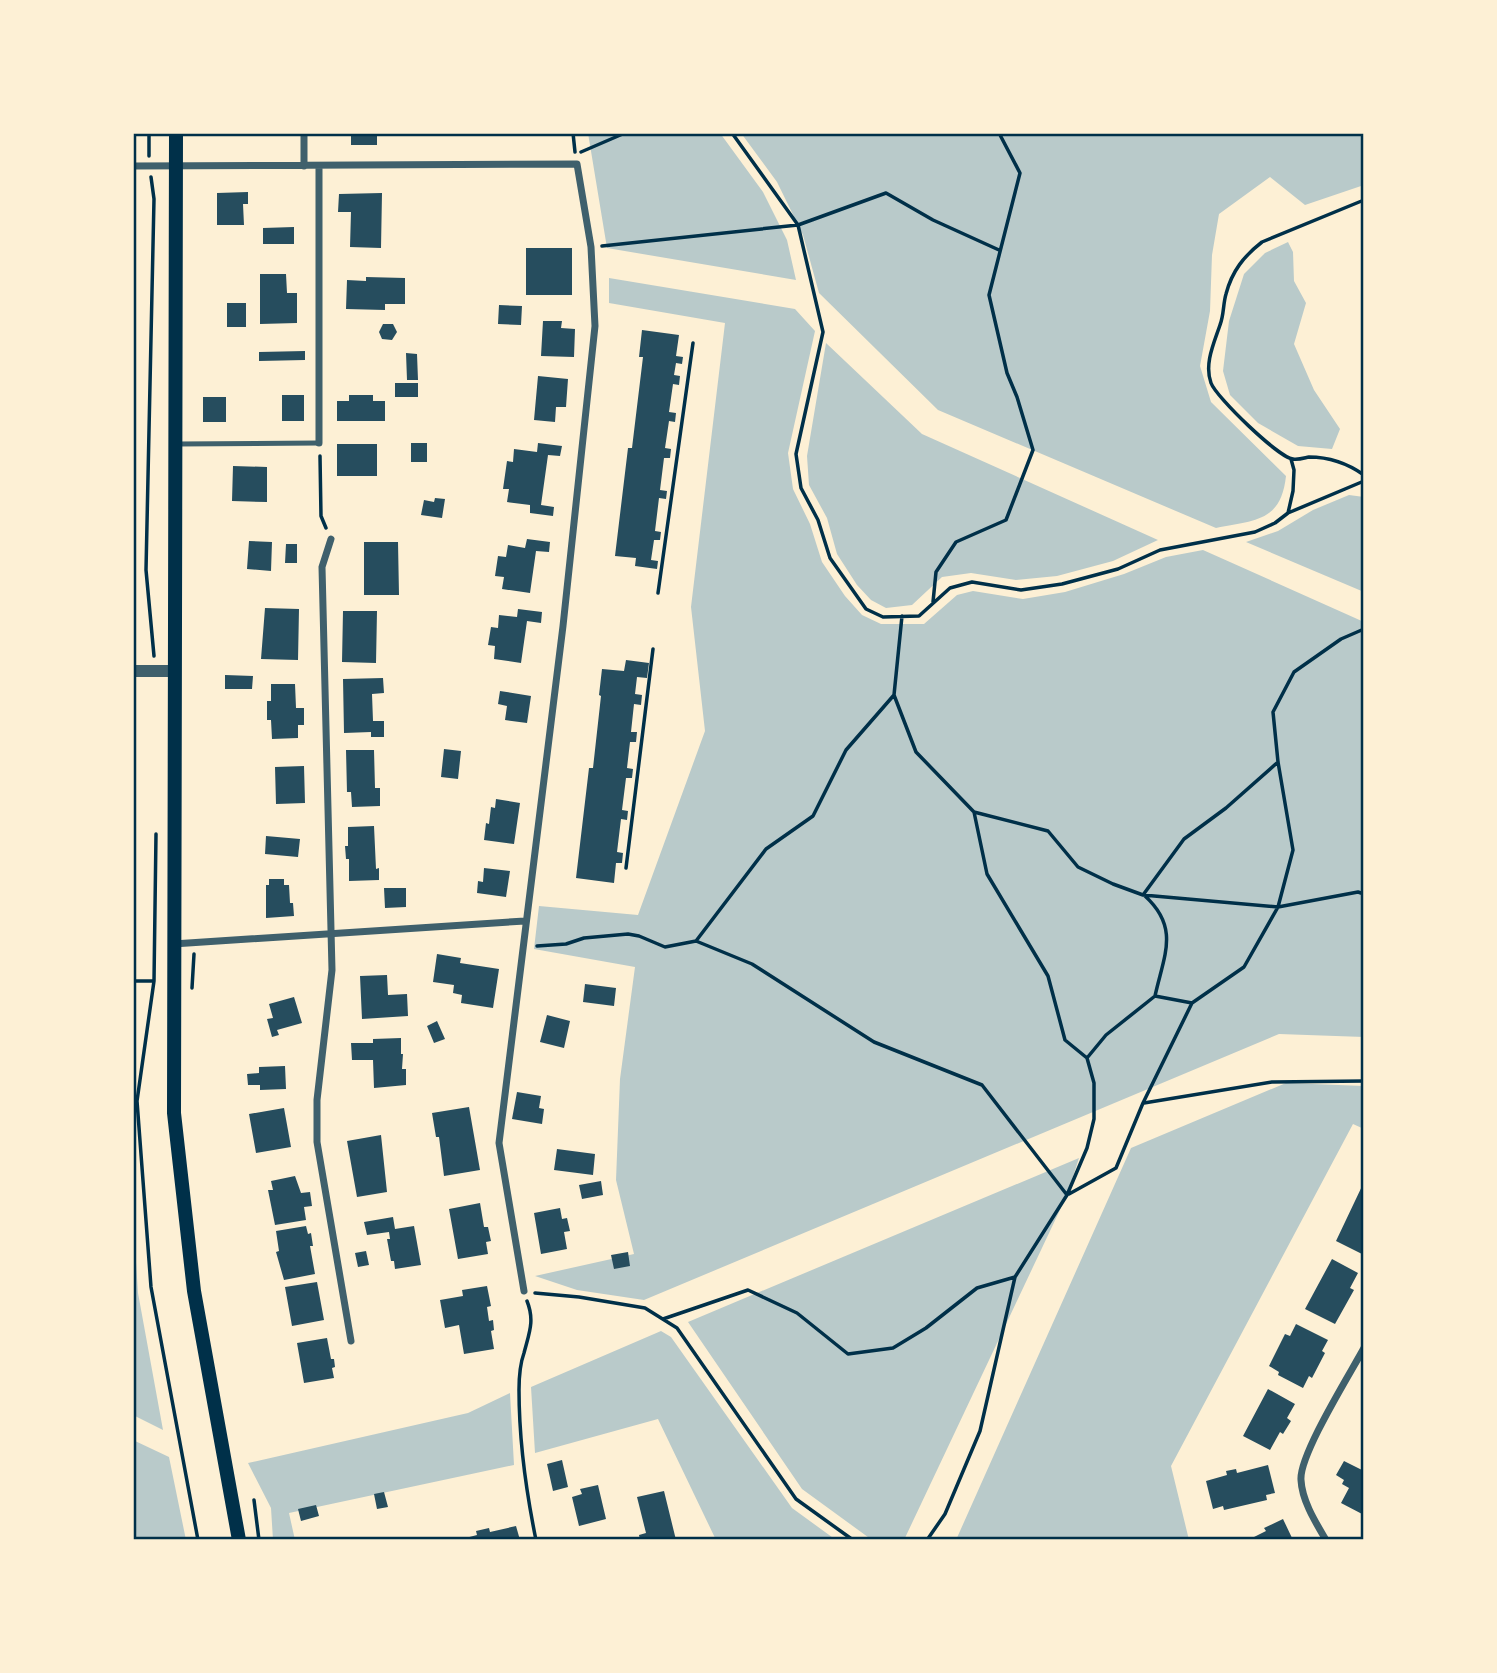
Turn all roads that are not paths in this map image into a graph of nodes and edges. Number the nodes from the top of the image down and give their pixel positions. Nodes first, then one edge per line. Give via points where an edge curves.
1 (176, 133) edge
2 (304, 133) edge
3 (176, 165) junction
4 (133, 166) edge
5 (304, 166) junction
6 (319, 166) junction
7 (319, 443) joint
8 (175, 444) junction
9 (331, 539) road end
10 (133, 671) edge
11 (174, 671) junction
12 (525, 921) junction
13 (330, 934) junction
14 (173, 944) junction
15 (524, 1292) road end
16 (351, 1341) dead end
17 (1364, 1348) edge
18 (239, 1540) edge
19 (1326, 1540) edge

1 - 3 main road
2 - 5 street
3 - 4 street
3 - 5 street
3 - 8 main road
5 - 6 street
6 - 7 street
6 - 12 street via 577,164 591,247 595,326
7 - 8 lane
8 - 11 main road
9 - 13 street via 322,567
10 - 11 street
11 - 14 main road
12 - 13 street
12 - 15 street via 499,1143
13 - 14 street
13 - 16 street via 331,981 317,1100 317,1142
14 - 18 main road via 174,1113 194,1291
17 - 19 street via 1304,1459 1300,1480 1312,1517

